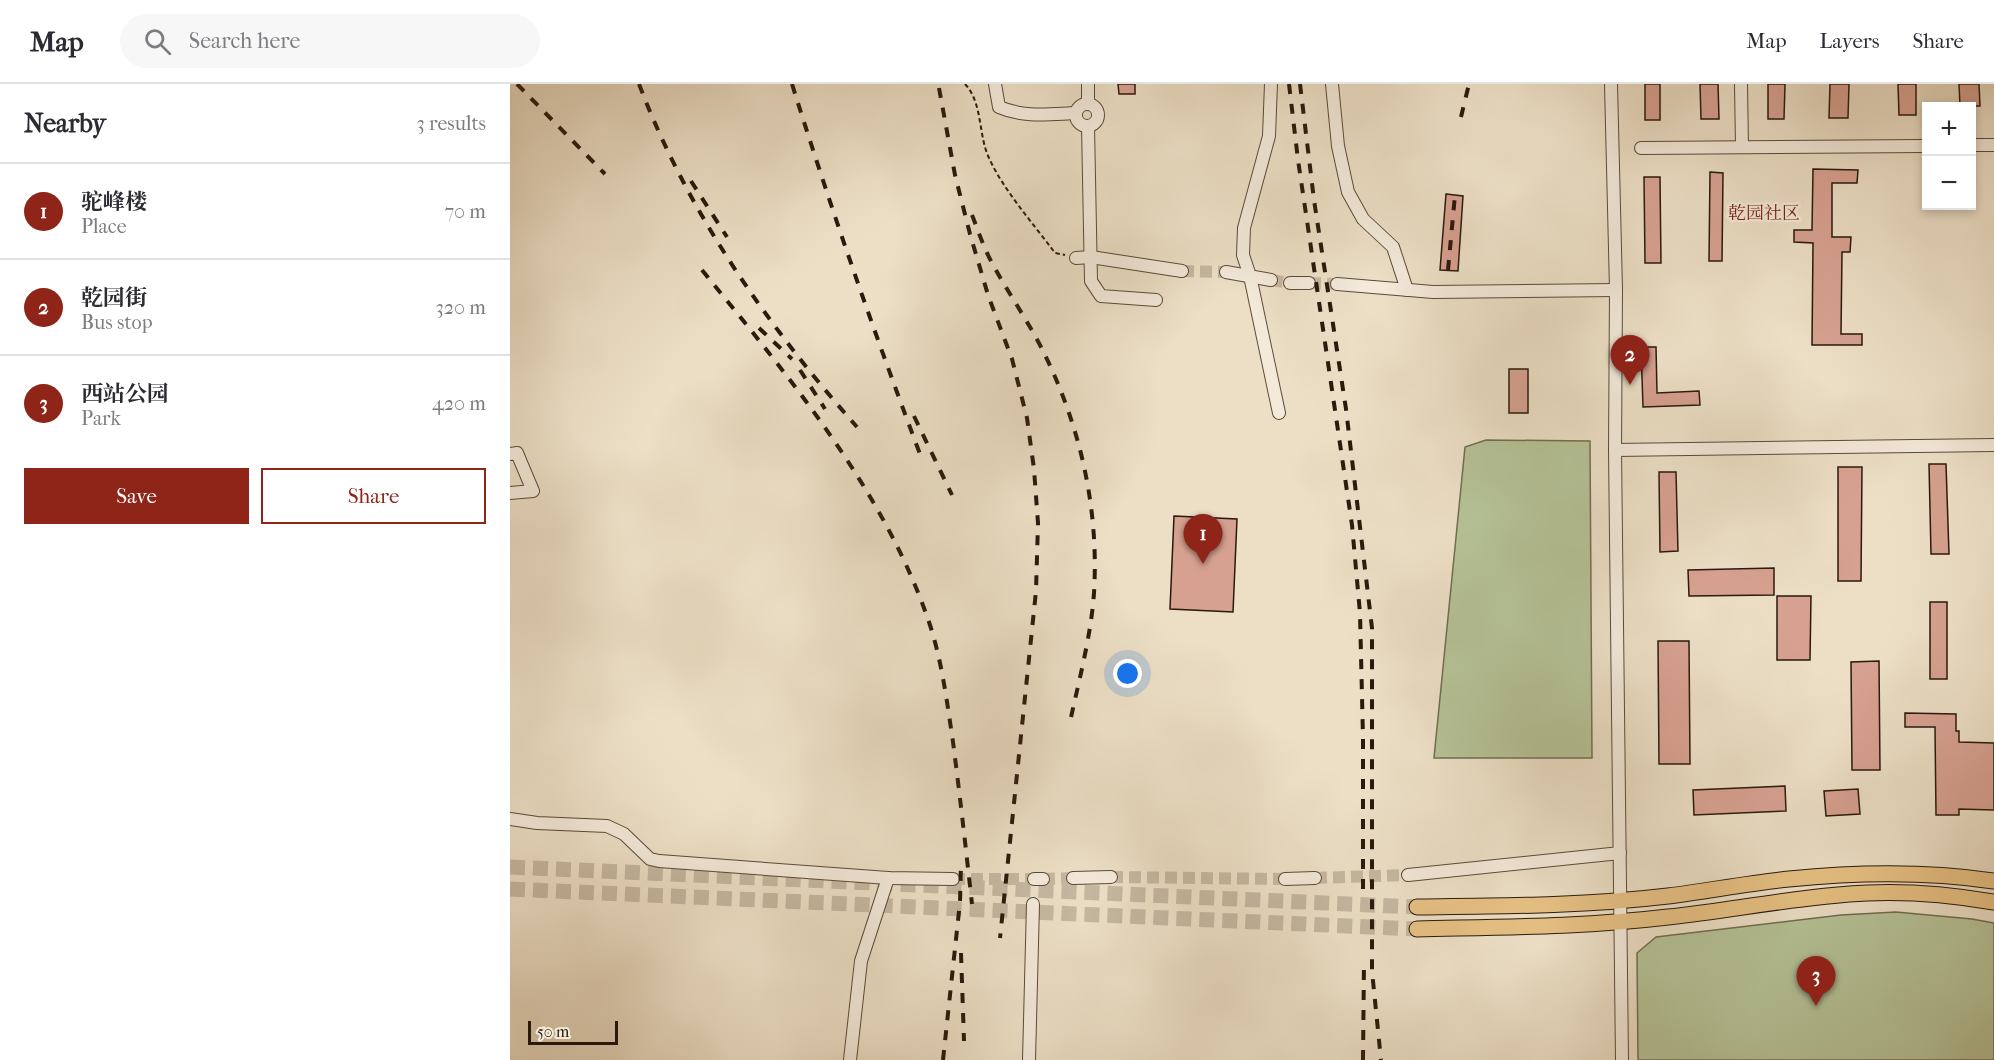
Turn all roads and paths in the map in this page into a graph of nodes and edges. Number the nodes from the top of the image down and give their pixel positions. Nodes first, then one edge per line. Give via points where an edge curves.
1 (965, 84) edge
2 (995, 84) edge
3 (1088, 84) edge
4 (1271, 84) edge
5 (1332, 84) edge
6 (1611, 84) edge
7 (1741, 84) edge
8 (1088, 104) junction
9 (1076, 113) junction
10 (1088, 126) junction
11 (1976, 145) edge
12 (1994, 145) edge
13 (1922, 146) edge
14 (1742, 147) junction
15 (1641, 148) dead end
16 (1091, 257) junction
17 (1076, 258) joint
18 (1182, 271) tunnel mouth
19 (1226, 272) tunnel mouth
20 (1250, 276) junction
21 (1271, 280) tunnel mouth
22 (1290, 283) tunnel mouth
23 (1309, 283) tunnel mouth
24 (1336, 284) tunnel mouth
25 (1407, 290) junction
26 (1616, 290) junction
27 (1156, 300) dead end
28 (1279, 413) dead end
29 (1994, 445) edge
30 (1615, 450) junction
31 (510, 454) edge
32 (510, 493) edge
33 (510, 819) edge
34 (1620, 853) junction
35 (1408, 875) tunnel mouth
36 (1111, 877) tunnel mouth
37 (888, 878) junction
38 (1073, 878) tunnel mouth
39 (1315, 878) tunnel mouth
40 (953, 879) tunnel mouth
41 (1285, 879) tunnel mouth
42 (1994, 881) edge
43 (1621, 900) junction
44 (1994, 902) edge
45 (1033, 904) dead end
46 (1417, 907) tunnel mouth
47 (1621, 922) junction
48 (1417, 928) tunnel mouth
49 (850, 1060) edge
50 (1029, 1060) edge
51 (1622, 1060) edge

1 - 17 path via 977,106 989,158 1010,191 1055,253
2 - 9 street via 999,107 1013,113
3 - 8 street
4 - 20 street via 1269,136 1244,228 1244,255
5 - 25 street via 1338,146 1348,192 1363,219 1393,247
6 - 26 street
7 - 14 street
8 - 9 street
8 - 10 street via 1098,113 1097,120
9 - 10 street via 1078,121
10 - 16 street
11 - 12 street
13 - 14 street
14 - 15 street
16 - 17 street
16 - 18 street
16 - 27 street via 1091,281 1101,296
19 - 20 street
20 - 21 street
20 - 28 street
22 - 23 street
24 - 25 street
25 - 26 street
26 - 30 street
29 - 30 street
30 - 34 street
31 - 32 street via 517,453 533,490
33 - 37 street via 607,826 624,834 650,859 659,861
34 - 35 street
34 - 43 street
36 - 38 street
37 - 40 street
37 - 49 street via 861,961
39 - 41 street
42 - 43 main road via 1867,873
43 - 46 main road
43 - 47 street
44 - 47 main road via 1914,893 1868,893
45 - 50 street
47 - 48 main road
47 - 51 street

